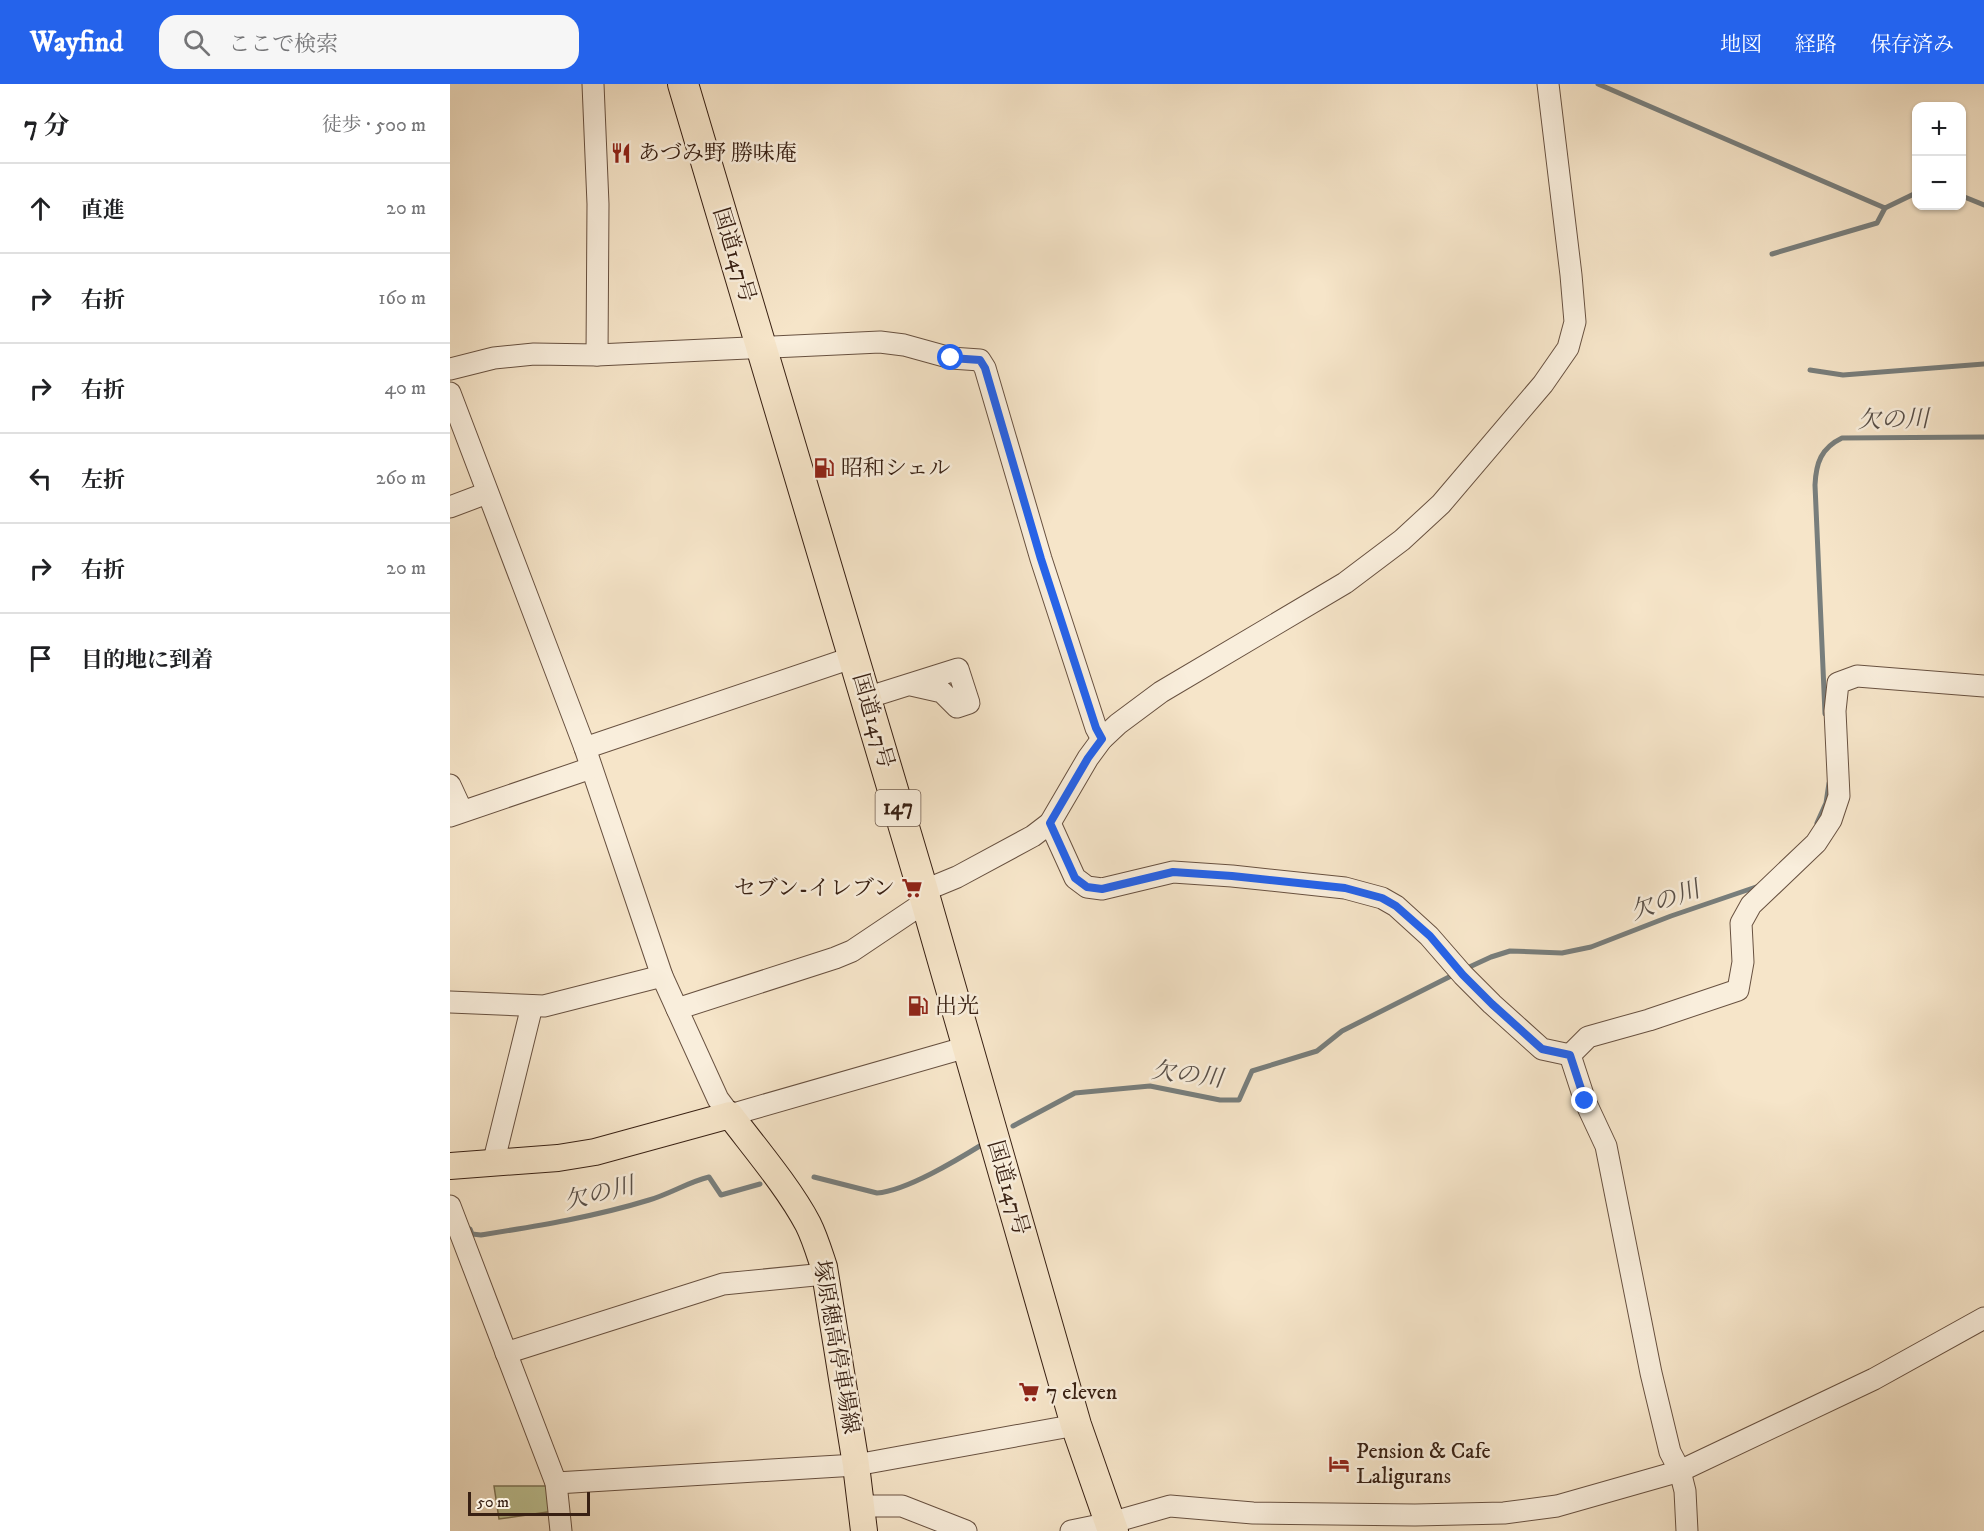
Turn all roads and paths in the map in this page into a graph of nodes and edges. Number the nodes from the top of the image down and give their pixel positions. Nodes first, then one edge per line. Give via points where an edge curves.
1 (593, 84) edge
2 (683, 84) edge
3 (1548, 84) edge
4 (761, 347) junction
5 (597, 356) junction
6 (450, 369) edge
7 (450, 393) edge
8 (487, 493) junction
9 (450, 507) edge
10 (854, 657) junction
11 (911, 685) dead end
12 (1984, 686) edge
13 (866, 698) junction
14 (1102, 739) junction
15 (588, 758) junction
16 (450, 785) edge
17 (456, 814) edge
18 (1050, 823) junction
19 (924, 896) junction
20 (662, 976) junction
21 (450, 1002) edge
22 (532, 1006) junction
23 (676, 1009) junction
24 (967, 1047) junction
25 (1570, 1055) junction
26 (730, 1115) junction
27 (493, 1164) junction
28 (450, 1166) edge
29 (450, 1206) edge
30 (825, 1274) junction
31 (1984, 1318) edge
32 (506, 1353) junction
33 (1076, 1425) junction
34 (856, 1465) junction
35 (1680, 1471) junction
36 (556, 1483) junction
37 (861, 1506) junction
38 (1112, 1527) edge
39 (561, 1531) edge
40 (864, 1531) edge
41 (966, 1531) edge
42 (1071, 1531) edge
43 (1687, 1531) edge

1 - 5 street via 598,204
2 - 4 highway, 国道147号 / 147
3 - 14 street via 1575,322 1568,348 1543,384 1441,504 1402,540 1345,583 1161,692
4 - 5 street
4 - 10 highway, 国道147号 / 147
4 - 14 street via 889,342 942,357 980,360
5 - 6 street via 534,354 494,358
7 - 8 street
8 - 9 street
8 - 15 street
10 - 13 highway, 国道147号 / 147
10 - 15 street
11 - 13 street
12 - 25 street via 1857,676 1838,683 1835,711 1839,796 1831,820 1816,843 1751,905 1741,923 1743,962 1738,990 1588,1036
13 - 19 highway, 国道147号 / 147
14 - 18 street
15 - 17 street
15 - 20 street
16 - 17 street
18 - 19 street
18 - 25 street via 1075,878 1087,887 1102,889 1173,872 1345,888 1382,898 1430,936 1463,975 1542,1049
19 - 23 street via 852,951
19 - 24 highway, 国道147号 / 147
20 - 22 street
20 - 23 street
21 - 22 street
22 - 27 street
23 - 26 street via 718,1099
24 - 26 street
24 - 33 highway, 国道147号 / 147
25 - 35 street via 1606,1146 1651,1373 1670,1452
26 - 27 main road via 595,1152
26 - 30 main road, 塚原穂高停車場線 via 807,1222
27 - 28 main road
29 - 32 street
30 - 32 street via 723,1284
30 - 34 main road, 塚原穂高停車場線
31 - 35 street via 1874,1379
32 - 36 street
33 - 34 street
33 - 38 highway, 国道147号 / 147
34 - 36 street
34 - 37 main road, 塚原穂高停車場線
35 - 38 street via 1557,1506 1504,1513 1253,1513 1170,1506
35 - 43 street
36 - 39 street
37 - 40 main road, 塚原穂高停車場線
37 - 41 street via 902,1506
38 - 42 street

